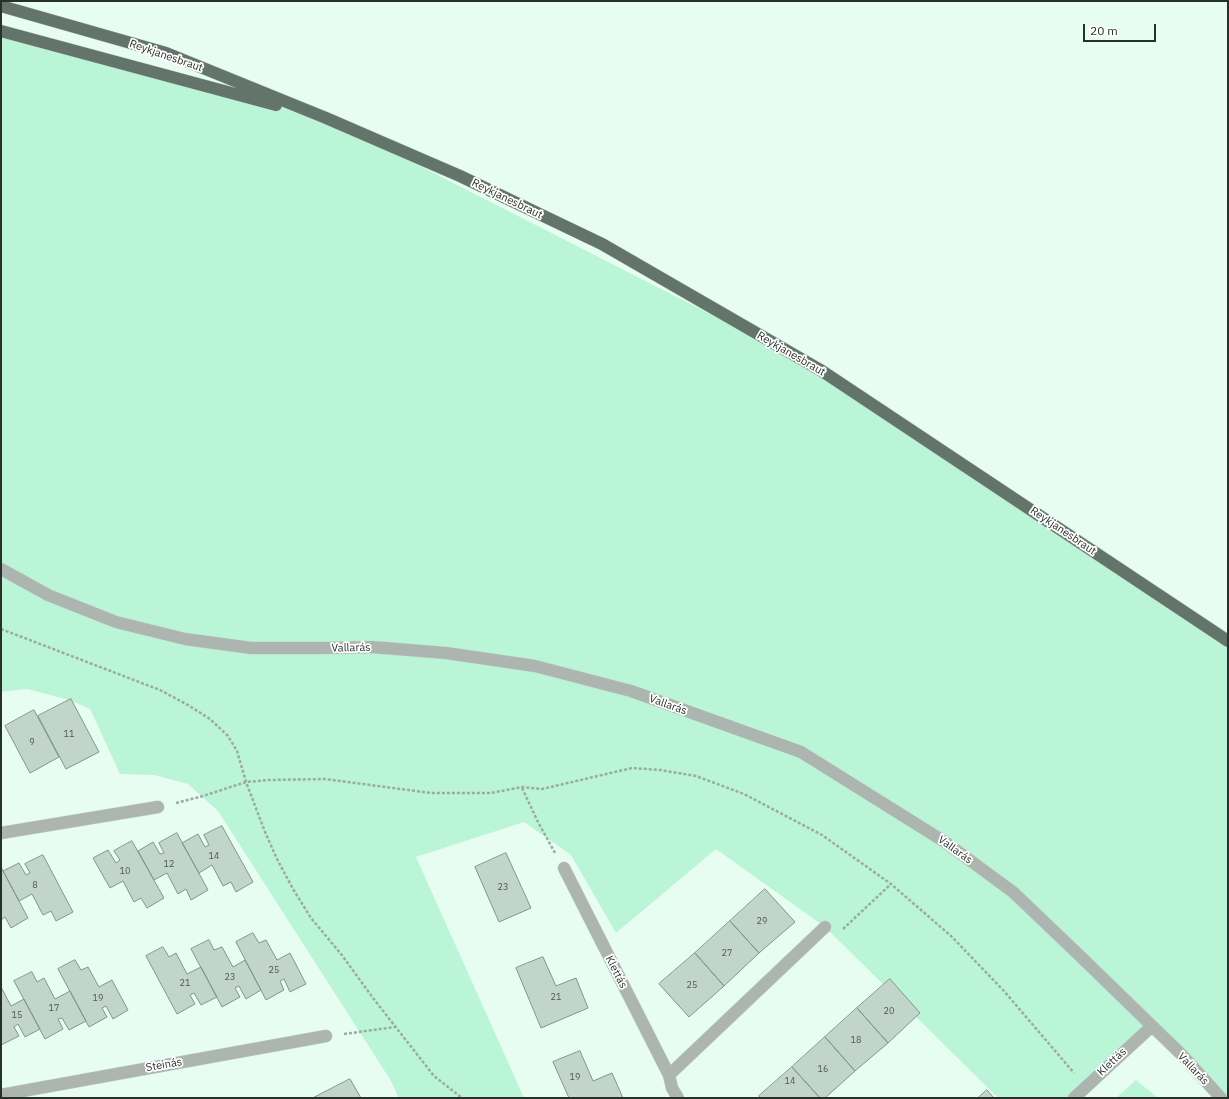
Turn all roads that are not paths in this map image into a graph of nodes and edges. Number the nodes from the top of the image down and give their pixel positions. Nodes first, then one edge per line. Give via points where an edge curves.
1 (1, 6) edge
2 (1, 30) edge
3 (326, 118) junction
4 (1, 569) edge
5 (1228, 641) edge
6 (158, 807) road end
7 (1, 833) edge
8 (564, 868) road end
9 (825, 927) dead end
10 (1151, 1027) junction
11 (326, 1036) road end
12 (669, 1075) junction
13 (1, 1095) edge
14 (678, 1098) edge
15 (1074, 1098) edge
16 (1221, 1098) edge

1 - 3 highway, Reykjanesbraut via 166,53
2 - 3 highway, Reykjanesbraut
3 - 5 highway, Reykjanesbraut via 460,176 602,244 801,359
4 - 10 street, Vallarás via 48,595 116,622 185,640 251,648 372,647 446,653 535,666 631,691 801,752 945,842 1013,892
6 - 7 street
8 - 12 street, Klettás
9 - 12 street
10 - 15 street, Klettás
10 - 16 street, Vallarás via 1183,1056
11 - 13 street, Steinás
12 - 14 street, Klettás

